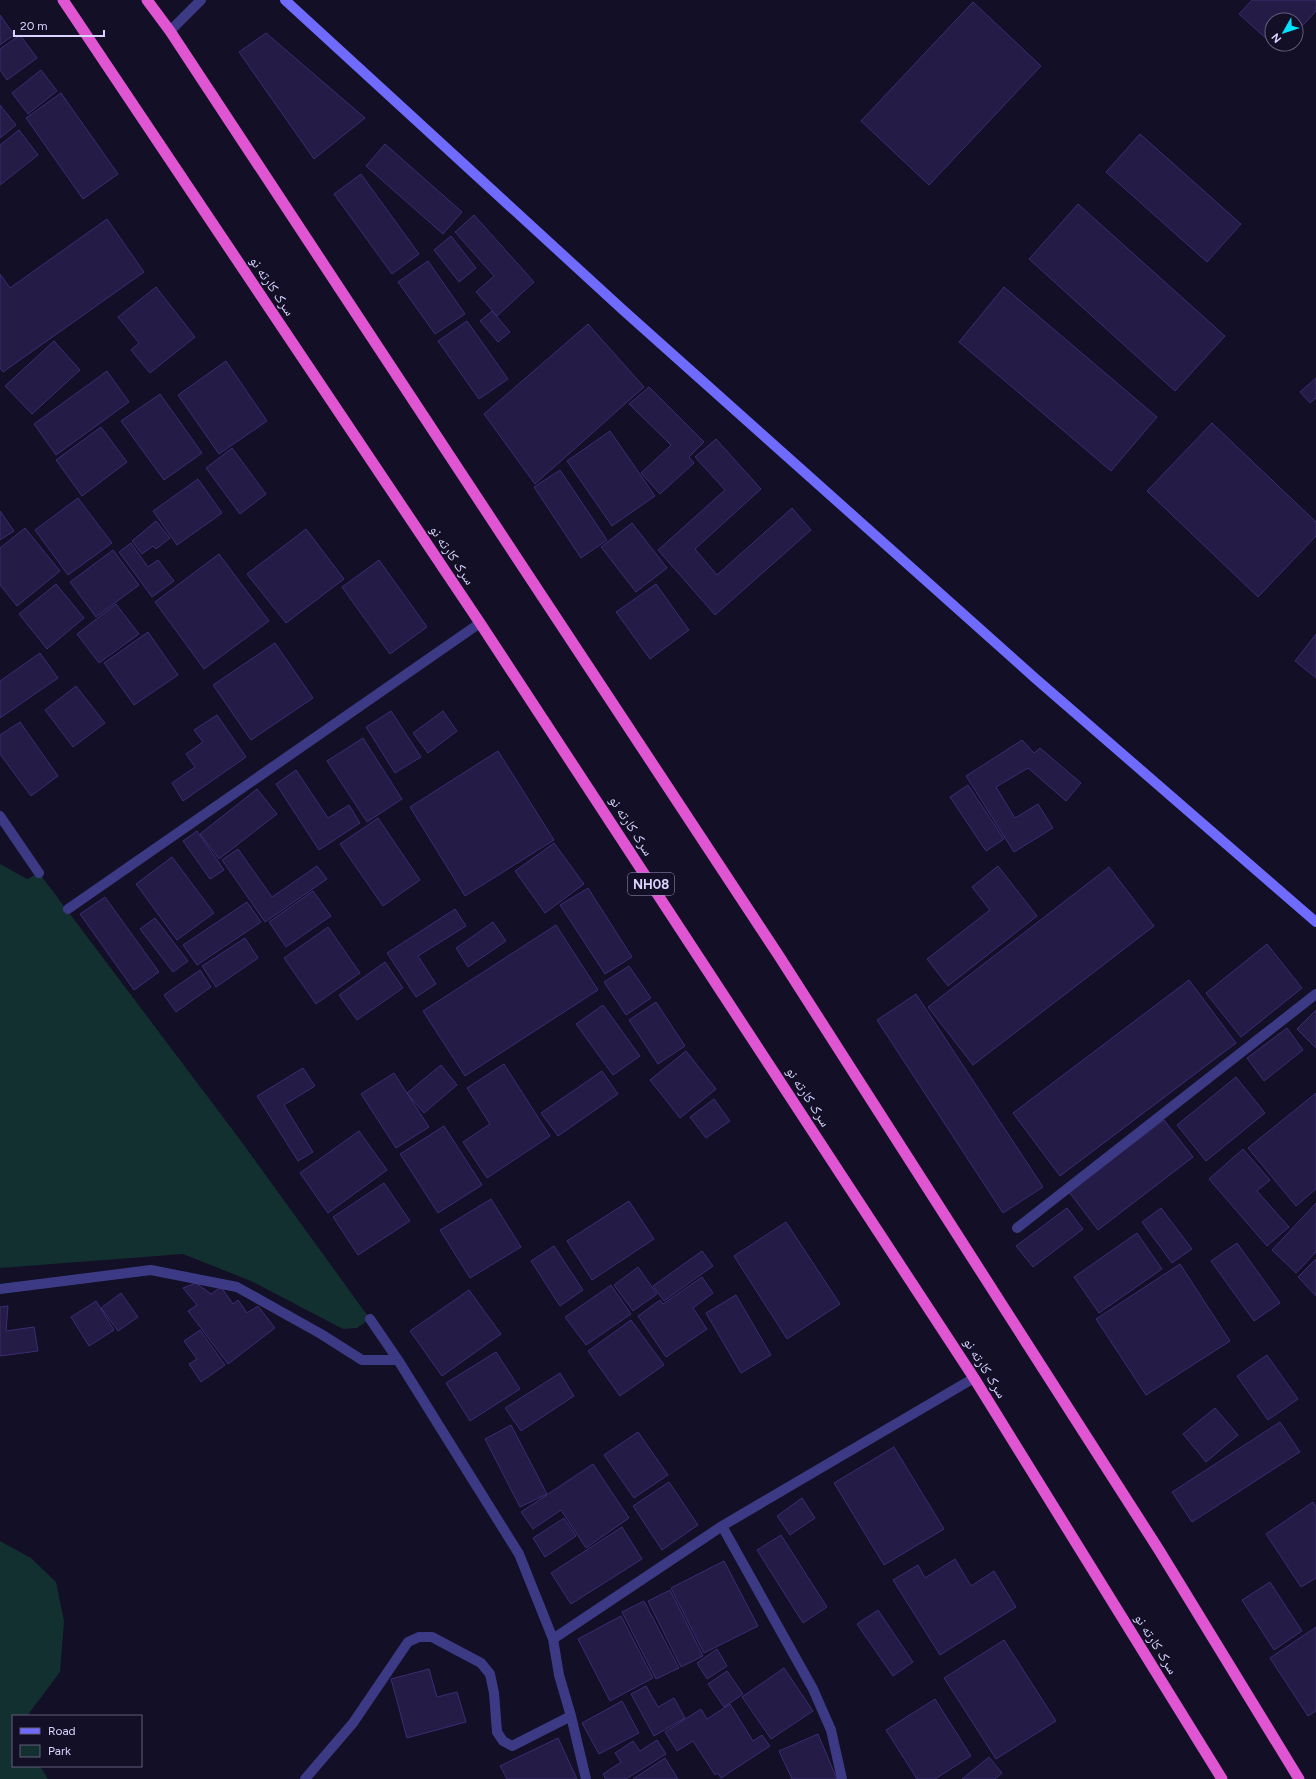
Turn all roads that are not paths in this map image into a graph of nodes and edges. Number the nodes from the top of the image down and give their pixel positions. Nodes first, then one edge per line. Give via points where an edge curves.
1 (63, 0) edge
2 (147, 0) edge
3 (201, 0) edge
4 (285, 0) edge
5 (170, 31) junction
6 (480, 623) junction
7 (0, 816) edge
8 (39, 872) dead end
9 (68, 909) dead end
10 (1316, 922) edge
11 (1316, 994) edge
12 (1017, 1228) dead end
13 (0, 1289) edge
14 (370, 1319) dead end
15 (398, 1360) junction
16 (974, 1378) junction
17 (722, 1526) junction
18 (553, 1639) junction
19 (571, 1716) junction
20 (305, 1779) edge
21 (586, 1779) edge
22 (842, 1779) edge
23 (1222, 1779) edge
24 (1298, 1779) edge

1 - 6 highway, سرک کارته نو / NH08
2 - 5 highway
3 - 5 street
4 - 10 main road via 628,315 1036,679
5 - 24 highway via 783,962 1155,1544
6 - 9 street
6 - 16 highway, سرک کارته نو / NH08
7 - 8 street
11 - 12 street
13 - 15 street via 151,1270 237,1287 362,1360
14 - 15 street
15 - 18 street via 519,1554
16 - 17 street
16 - 23 highway, سرک کارته نو / NH08
17 - 18 street
17 - 22 street via 813,1689 830,1730
18 - 19 street via 559,1675
19 - 20 street via 512,1746 497,1732 490,1674 481,1664 432,1637 419,1637 408,1642 352,1723
19 - 21 street

